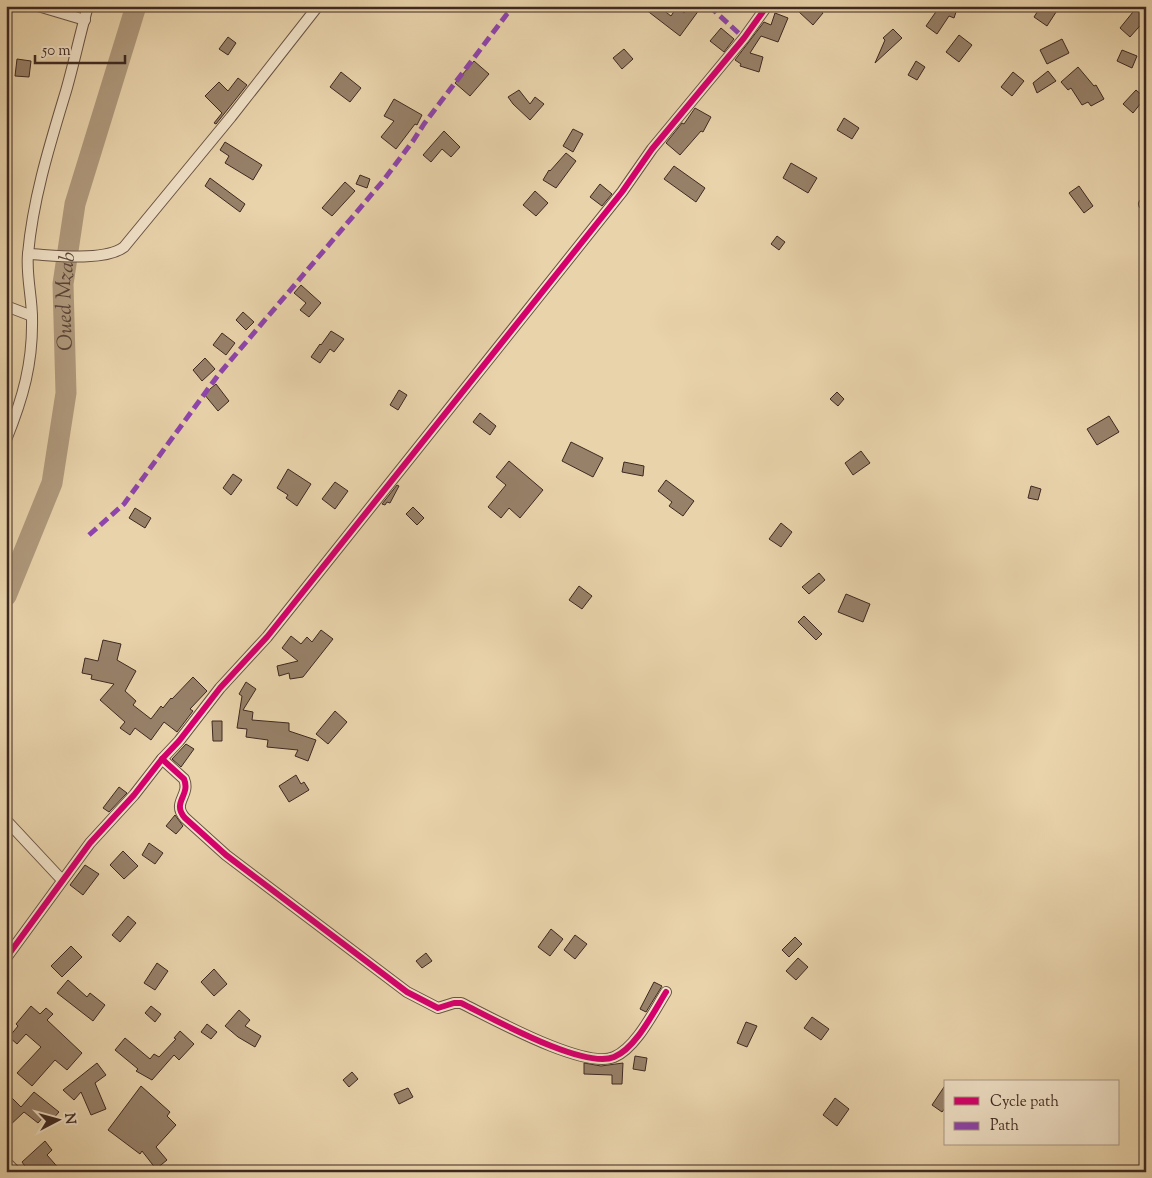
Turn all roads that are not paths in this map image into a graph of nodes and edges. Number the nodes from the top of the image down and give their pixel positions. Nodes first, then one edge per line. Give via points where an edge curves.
1 (38, 6) edge
2 (88, 6) edge
3 (318, 6) edge
4 (767, 6) edge
5 (84, 20) junction
6 (28, 254) junction
7 (6, 306) edge
8 (32, 316) junction
9 (6, 440) edge
10 (162, 759) junction
11 (6, 820) edge
12 (62, 880) junction
13 (6, 958) edge
14 (666, 992) dead end
15 (6, 1162) edge
16 (16, 1172) edge

1 - 5 street
2 - 5 street
3 - 6 street via 124,247 118,252 91,257
4 - 10 street via 273,630
5 - 6 street via 44,160
6 - 8 street
7 - 8 street
8 - 9 street via 32,348 25,390
10 - 12 street
10 - 14 street via 186,783 179,806 185,818 226,854 328,932 407,992 432,1006 438,1008 461,1003 555,1047 603,1059 613,1058 631,1043
11 - 12 street
12 - 13 street
15 - 16 street

